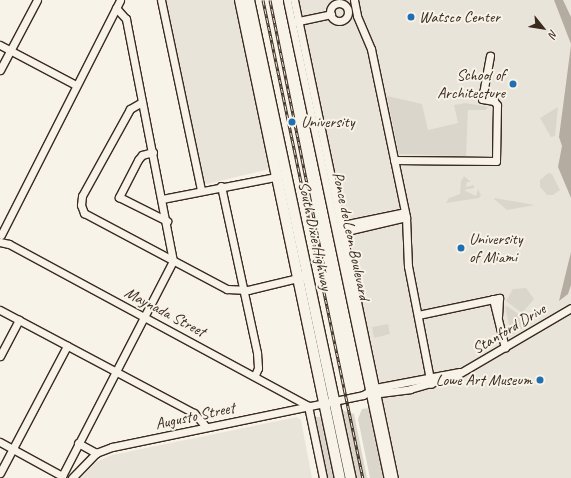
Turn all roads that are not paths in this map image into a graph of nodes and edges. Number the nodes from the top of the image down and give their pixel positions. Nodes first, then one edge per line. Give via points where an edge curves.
1 (37, 0) edge
2 (120, 0) edge
3 (161, 0) edge
4 (240, 0) edge
5 (249, 0) edge
6 (287, 0) edge
7 (294, 0) edge
8 (354, 0) edge
9 (342, 2) edge
10 (116, 8) junction
11 (331, 14) junction
12 (343, 20) junction
13 (295, 22) junction
14 (360, 23) junction
15 (0, 45) edge
16 (10, 50) junction
17 (490, 56) dead end
18 (0, 70) edge
19 (76, 85) junction
20 (142, 102) junction
21 (153, 152) junction
22 (394, 160) junction
23 (282, 176) junction
24 (221, 186) junction
25 (201, 190) junction
26 (162, 199) junction
27 (405, 215) junction
28 (167, 222) junction
29 (338, 229) junction
30 (1, 234) edge
31 (173, 261) junction
32 (303, 277) junction
33 (242, 291) junction
34 (571, 308) edge
35 (0, 310) edge
36 (418, 315) junction
37 (144, 316) junction
38 (19, 320) junction
39 (67, 346) junction
40 (505, 348) junction
41 (0, 356) edge
42 (115, 371) junction
43 (255, 376) junction
44 (431, 380) junction
45 (374, 392) junction
46 (329, 402) junction
47 (308, 406) junction
48 (206, 427) junction
49 (0, 442) edge
50 (78, 443) junction
51 (12, 449) junction
52 (96, 453) junction
53 (388, 464) junction
54 (0, 473) edge
55 (62, 477) edge
56 (72, 478) edge
57 (323, 478) edge
58 (340, 478) edge
59 (350, 478) edge
60 (388, 478) edge
61 (394, 478) edge

1 - 16 street
2 - 10 street
3 - 25 street
4 - 23 highway, South Dixie Highway
5 - 23 highway, South Dixie Highway
6 - 13 street, Ponce de Leon Boulevard
7 - 13 street, Ponce de Leon Boulevard
8 - 14 street
9 - 11 street via 332,8
9 - 12 street via 348,10
10 - 19 street
10 - 20 street via 126,19
11 - 12 street via 336,20
11 - 13 street
12 - 14 street
13 - 29 street, Ponce de Leon Boulevard
14 - 22 street via 371,49
15 - 16 street
16 - 18 street
16 - 19 street
17 - 22 street via 482,99 494,101 497,105 496,160
19 - 30 street
20 - 21 street
20 - 31 street via 126,114 82,196 81,208 88,216
21 - 26 street
21 - 28 street via 142,155 138,160 119,196
22 - 27 street
23 - 24 street
23 - 32 highway, South Dixie Highway
24 - 25 street
24 - 33 street
25 - 26 street
26 - 28 street
27 - 29 street
27 - 36 street via 407,262
28 - 31 street
29 - 45 street, Ponce de Leon Boulevard
30 - 37 street, Maynada Street via 9,244
31 - 33 street via 221,287
31 - 37 street
32 - 33 street
32 - 46 highway, South Dixie Highway
33 - 43 street via 258,360
34 - 40 street, Stanford Drive
35 - 38 street
36 - 40 street via 496,299
36 - 44 street
37 - 42 street
37 - 43 street, Maynada Street
38 - 39 street
38 - 41 street
39 - 42 street
39 - 51 street
40 - 44 street, Stanford Drive via 460,372
42 - 48 street via 194,414
42 - 50 street
43 - 47 street, Maynada Street
44 - 45 street, Stanford Drive
44 - 45 street, Stanford Drive via 408,389
45 - 46 street, Stanford Drive
45 - 53 street, Ponce de Leon Boulevard
46 - 47 street, Augusto Street
46 - 58 highway, South Dixie Highway
46 - 59 highway, South Dixie Highway
47 - 48 street, Augusto Street
47 - 57 street
48 - 52 street, Augusto Street
49 - 51 street
50 - 52 street
50 - 55 street
51 - 54 street
51 - 55 street
52 - 56 street
53 - 60 street, Ponce de Leon Boulevard
53 - 61 street, Ponce de Leon Boulevard

